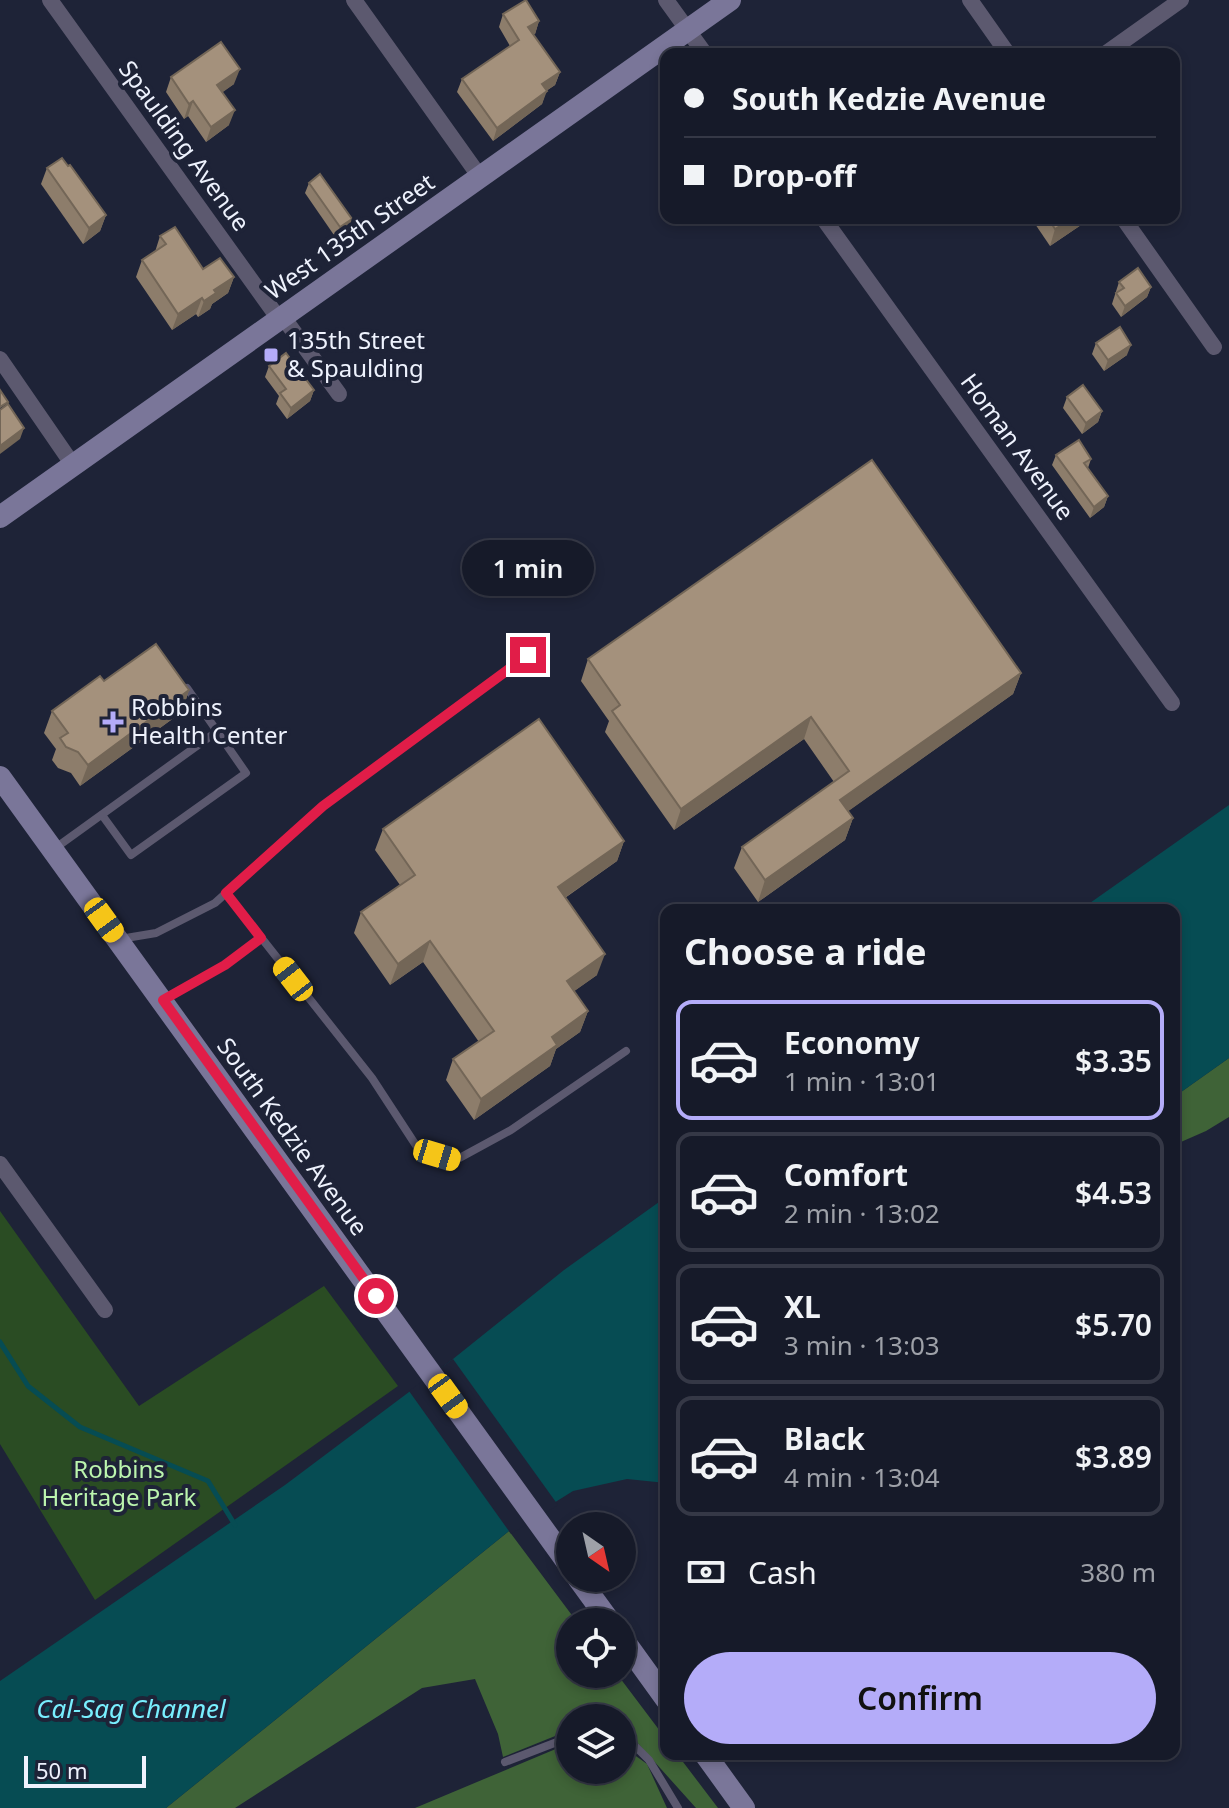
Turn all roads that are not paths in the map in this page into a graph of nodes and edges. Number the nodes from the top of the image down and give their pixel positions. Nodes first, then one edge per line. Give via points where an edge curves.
1 (50, 0) edge
2 (354, 0) edge
3 (666, 0) edge
4 (730, 0) edge
5 (970, 0) edge
6 (1181, 0) edge
7 (688, 30) junction
8 (663, 48) edge
9 (701, 48) edge
10 (1004, 48) edge
11 (1113, 48) edge
12 (660, 50) edge
13 (480, 177) junction
14 (827, 224) edge
15 (1127, 224) edge
16 (281, 318) junction
17 (1214, 347) dead end
18 (0, 359) edge
19 (339, 394) dead end
20 (73, 465) junction
21 (0, 517) edge
22 (528, 655) dead end
23 (187, 688) edge
24 (1172, 703) dead end
25 (219, 730) junction
26 (0, 777) edge
27 (102, 815) junction
28 (53, 850) junction
29 (226, 893) junction
30 (261, 938) junction
31 (119, 940) junction
32 (163, 1000) junction
33 (626, 1051) dead end
34 (0, 1164) edge
35 (105, 1310) dead end
36 (556, 1547) edge
37 (636, 1657) edge
38 (660, 1691) edge
39 (556, 1742) edge
40 (636, 1747) edge
41 (709, 1760) edge
42 (505, 1762) dead end
43 (678, 1808) edge
44 (744, 1808) edge

1 - 16 street, Spaulding Avenue
2 - 13 street
3 - 7 street
4 - 7 main road, West 135th Street
5 - 10 street
6 - 11 street
7 - 8 main road, West 135th Street
7 - 9 street
12 - 13 main road, West 135th Street
13 - 16 main road, West 135th Street
14 - 24 street, Homan Avenue
15 - 17 street
16 - 19 street, Spaulding Avenue
16 - 20 main road, West 135th Street
18 - 20 street
20 - 21 main road, West 135th Street
22 - 29 lane via 323,806
23 - 25 lane
25 - 27 lane
25 - 27 lane via 246,773 131,855
26 - 28 main road, South Kedzie Avenue
27 - 28 lane
28 - 31 main road, South Kedzie Avenue
29 - 30 lane
29 - 31 lane via 156,933
30 - 32 lane
30 - 33 lane via 372,1078 419,1150 454,1161 511,1130
31 - 32 main road, South Kedzie Avenue
32 - 36 main road, South Kedzie Avenue
34 - 35 street
37 - 38 main road
39 - 42 lane
40 - 43 lane
41 - 44 main road

